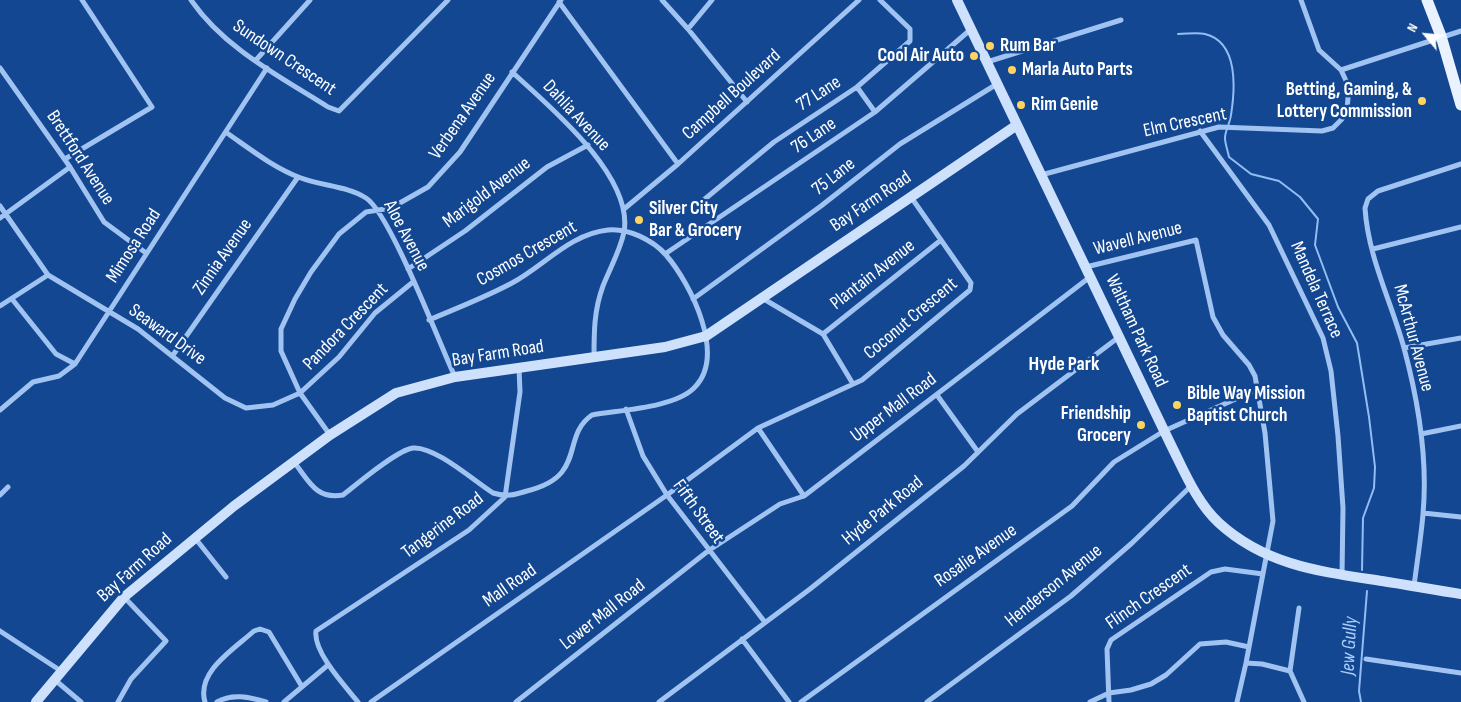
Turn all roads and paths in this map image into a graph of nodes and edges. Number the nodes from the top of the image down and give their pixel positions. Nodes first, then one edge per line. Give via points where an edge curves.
1 (82, 0) edge
2 (191, 0) edge
3 (310, 0) edge
4 (448, 0) edge
5 (662, 0) edge
6 (712, 0) edge
7 (859, 0) edge
8 (880, 0) edge
9 (957, 0) edge
10 (1301, 0) edge
11 (1427, 0) edge
12 (1434, 0) edge
13 (560, 1) edge
14 (1121, 20) dead end
15 (688, 29) junction
16 (970, 30) junction
17 (1461, 31) edge
18 (1444, 35) junction
19 (256, 60) junction
20 (987, 62) junction
21 (0, 68) edge
22 (267, 68) junction
23 (1341, 70) junction
24 (512, 72) junction
25 (1461, 83) edge
26 (997, 84) junction
27 (858, 87) junction
28 (747, 102) junction
29 (1461, 105) edge
30 (876, 112) junction
31 (1017, 125) junction
32 (1200, 131) junction
33 (227, 132) junction
34 (588, 145) junction
35 (65, 159) junction
36 (678, 164) junction
37 (1461, 164) edge
38 (70, 167) junction
39 (1041, 175) junction
40 (298, 177) junction
41 (910, 196) junction
42 (700, 203) dead end
43 (0, 206) edge
44 (624, 209) junction
45 (378, 210) junction
46 (6, 214) junction
47 (0, 218) edge
48 (1461, 227) edge
49 (624, 232) junction
50 (941, 240) junction
51 (1373, 249) junction
52 (146, 253) junction
53 (665, 254) junction
54 (408, 269) junction
55 (1088, 272) junction
56 (48, 275) junction
57 (413, 282) junction
58 (762, 298) junction
59 (12, 299) junction
60 (693, 299) junction
61 (0, 306) edge
62 (109, 312) junction
63 (429, 320) junction
64 (823, 334) junction
65 (706, 336) junction
66 (1119, 337) junction
67 (1461, 338) edge
68 (1404, 348) junction
69 (173, 355) junction
70 (594, 357) junction
71 (75, 364) junction
72 (519, 367) junction
73 (455, 377) junction
74 (853, 384) junction
75 (1258, 390) junction
76 (300, 393) junction
77 (937, 395) junction
78 (626, 409) junction
79 (0, 410) edge
80 (1461, 426) edge
81 (758, 428) junction
82 (1164, 431) junction
83 (1421, 434) junction
84 (330, 436) junction
85 (978, 452) junction
86 (294, 462) junction
87 (1192, 484) junction
88 (8, 487) dead end
89 (0, 495) edge
90 (667, 495) junction
91 (804, 496) junction
92 (504, 497) junction
93 (1423, 513) junction
94 (1461, 517) edge
95 (196, 538) junction
96 (708, 551) junction
97 (1266, 553) junction
98 (1263, 574) junction
99 (1342, 576) junction
100 (226, 578) dead end
101 (1414, 586) junction
102 (1461, 594) edge
103 (124, 597) junction
104 (1299, 608) dead end
105 (764, 621) junction
106 (0, 631) edge
107 (742, 639) junction
108 (1250, 647) junction
109 (1366, 660) dead end
110 (1246, 663) junction
111 (328, 665) junction
112 (1290, 671) junction
113 (1461, 672) edge
114 (58, 676) junction
115 (302, 685) junction
116 (1109, 692) junction
117 (36, 702) edge
118 (81, 702) edge
119 (118, 702) edge
120 (205, 702) edge
121 (217, 702) edge
122 (266, 702) edge
123 (284, 702) edge
124 (358, 702) edge
125 (371, 702) edge
126 (516, 702) edge
127 (659, 702) edge
128 (789, 702) edge
129 (801, 702) edge
130 (926, 702) edge
131 (1090, 702) edge
132 (1109, 702) edge
133 (1236, 702) edge
134 (1304, 702) edge

1 - 35 street via 152,107
2 - 19 street, Sundown Crescent via 209,25
3 - 19 street
4 - 22 street, Sundown Crescent via 339,111
5 - 15 street
6 - 15 street
7 - 28 street, Campbell Boulevard
8 - 27 street, 77 Lane via 910,29 910,41
9 - 16 street, Waltham Park Road
10 - 23 street via 1319,50
11 - 18 main road
12 - 18 main road
13 - 24 street, Verbena Avenue
13 - 36 street
14 - 20 street
15 - 28 street
16 - 20 street, Waltham Park Road
16 - 30 street, 76 Lane
17 - 18 street
18 - 23 street
18 - 25 main road
18 - 29 main road
19 - 22 street, Sundown Crescent
20 - 26 street, Waltham Park Road
21 - 35 street, Brettford Avenue
22 - 33 street, Mimosa Road
23 - 32 street, Elm Crescent via 1350,98 1342,119 1333,128 1242,126
24 - 34 street, Dahlia Avenue
24 - 45 street, Verbena Avenue via 460,152 428,187 391,208
26 - 31 street, Waltham Park Road
26 - 60 street, 75 Lane via 900,144
27 - 30 street
27 - 42 street, 77 Lane via 774,142
28 - 36 street, Campbell Boulevard
30 - 53 street, 76 Lane
31 - 39 street, Waltham Park Road
31 - 41 street, Bay Farm Road
32 - 39 street, Elm Crescent
32 - 99 street, Mandela Terrace via 1269,225 1323,338 1331,371 1338,436 1343,508
33 - 40 street, Aloe Avenue
33 - 52 street, Mimosa Road
34 - 44 street, Dahlia Avenue via 611,179
34 - 54 street, Marigold Avenue via 547,166 466,231
35 - 38 street, Brettford Avenue
36 - 44 street, Campbell Boulevard
37 - 51 street, McArthur Avenue via 1378,191 1368,200 1366,220
38 - 46 street
38 - 52 street, Brettford Avenue via 104,222
39 - 55 street, Waltham Park Road
40 - 45 street, Aloe Avenue via 359,194
40 - 69 street, Zinnia Avenue
41 - 50 street, Coconut Crescent
41 - 58 street, Bay Farm Road
43 - 46 street, Seaward Drive
44 - 49 street, Dahlia Avenue
45 - 54 street, Aloe Avenue
45 - 76 street, Verbena Avenue via 366,212 339,234 295,299 280,329 281,351
46 - 47 street
46 - 56 street, Seaward Drive
48 - 51 street
49 - 53 street, Cosmos Crescent via 644,239
49 - 63 street, Cosmos Crescent via 607,230 574,240 513,282
49 - 70 street, Dahlia Avenue via 602,287 594,318
50 - 64 street, Plantain Avenue
50 - 74 street, Coconut Crescent via 971,284 970,290 862,380
51 - 68 street, McArthur Avenue
52 - 62 street, Mimosa Road
53 - 60 street, Cosmos Crescent
54 - 57 street, Aloe Avenue
55 - 66 street, Waltham Park Road
55 - 75 street, Wavell Avenue via 1196,240 1213,317 1223,335 1249,365
55 - 77 street, Upper Mall Road
56 - 59 street
56 - 62 street, Seaward Drive
57 - 63 street, Aloe Avenue
57 - 76 street, Pandora Crescent via 375,313 339,357
58 - 64 street, Coconut Crescent
58 - 65 street, Bay Farm Road
59 - 61 street
59 - 71 street via 56,354
60 - 65 street, Cosmos Crescent
62 - 69 street, Seaward Drive
62 - 71 street, Mimosa Road
63 - 73 street, Aloe Avenue
64 - 74 street, Coconut Crescent
65 - 70 street, Bay Farm Road via 665,347
65 - 78 street, Cosmos Crescent via 708,358 705,375 693,389 674,400
66 - 82 street, Waltham Park Road
66 - 85 street, Hyde Park Road via 1017,414
67 - 68 street
68 - 83 street, McArthur Avenue
69 - 76 street, Seaward Drive via 224,398 246,408 272,405
70 - 72 street, Bay Farm Road
71 - 79 street, Mimosa Road via 59,376 33,382
72 - 73 street, Bay Farm Road
72 - 92 street, Tangerine Road via 520,392
73 - 84 street, Bay Farm Road via 396,393
74 - 81 street, Coconut Crescent
75 - 82 street, Rosalie Avenue
75 - 97 street, Wavell Avenue via 1273,521
76 - 84 street
77 - 85 street
77 - 91 street, Upper Mall Road
78 - 90 street, Fifth Street via 643,456
78 - 92 street, Cosmos Crescent via 592,415 585,420 570,461 562,473 534,490
80 - 83 street
81 - 90 street, Coconut Crescent
81 - 91 street
82 - 87 street, Waltham Park Road
82 - 129 street, Rosalie Avenue via 1114,462 1072,506
83 - 93 street, McArthur Avenue
84 - 86 street, Bay Farm Road
85 - 105 street, Hyde Park Road via 818,582
86 - 92 street via 317,491 334,497 343,495 397,455 412,448 426,450
86 - 95 street, Bay Farm Road
87 - 97 street, Waltham Park Road via 1220,524
87 - 130 street, Henderson Avenue via 1132,543 1071,596
88 - 89 street
90 - 96 street, Fifth Street
90 - 125 street, Mall Road
91 - 96 street, Upper Mall Road via 780,504
92 - 111 street, Tangerine Road via 469,530 316,631
93 - 94 street
93 - 101 street, McArthur Avenue
95 - 100 street
95 - 103 street, Bay Farm Road
96 - 105 street, Fifth Street
96 - 126 street, Lower Mall Road
97 - 98 street, Wavell Avenue
97 - 99 street, Waltham Park Road via 1297,567
98 - 108 street, Wavell Avenue
98 - 116 street, Flinch Crescent via 1225,569 1211,572 1111,640 1107,649
99 - 101 street, Waltham Park Road
101 - 102 street, Waltham Park Road
103 - 114 street, Bay Farm Road
103 - 119 street via 166,640 131,679
104 - 112 street
105 - 107 street, Hyde Park Road
106 - 114 street
107 - 127 street, Hyde Park Road
107 - 128 street
108 - 110 street, Wavell Avenue
108 - 116 street via 1226,642 1200,644 1152,684
109 - 113 street
110 - 112 street
110 - 133 street, Wavell Avenue
111 - 115 street
111 - 124 street
112 - 134 street
114 - 117 street, Bay Farm Road
114 - 118 street
115 - 120 street via 269,632 260,628 208,674 204,684
115 - 123 street
116 - 131 street
116 - 132 street, Flinch Crescent
121 - 122 street via 246,696

